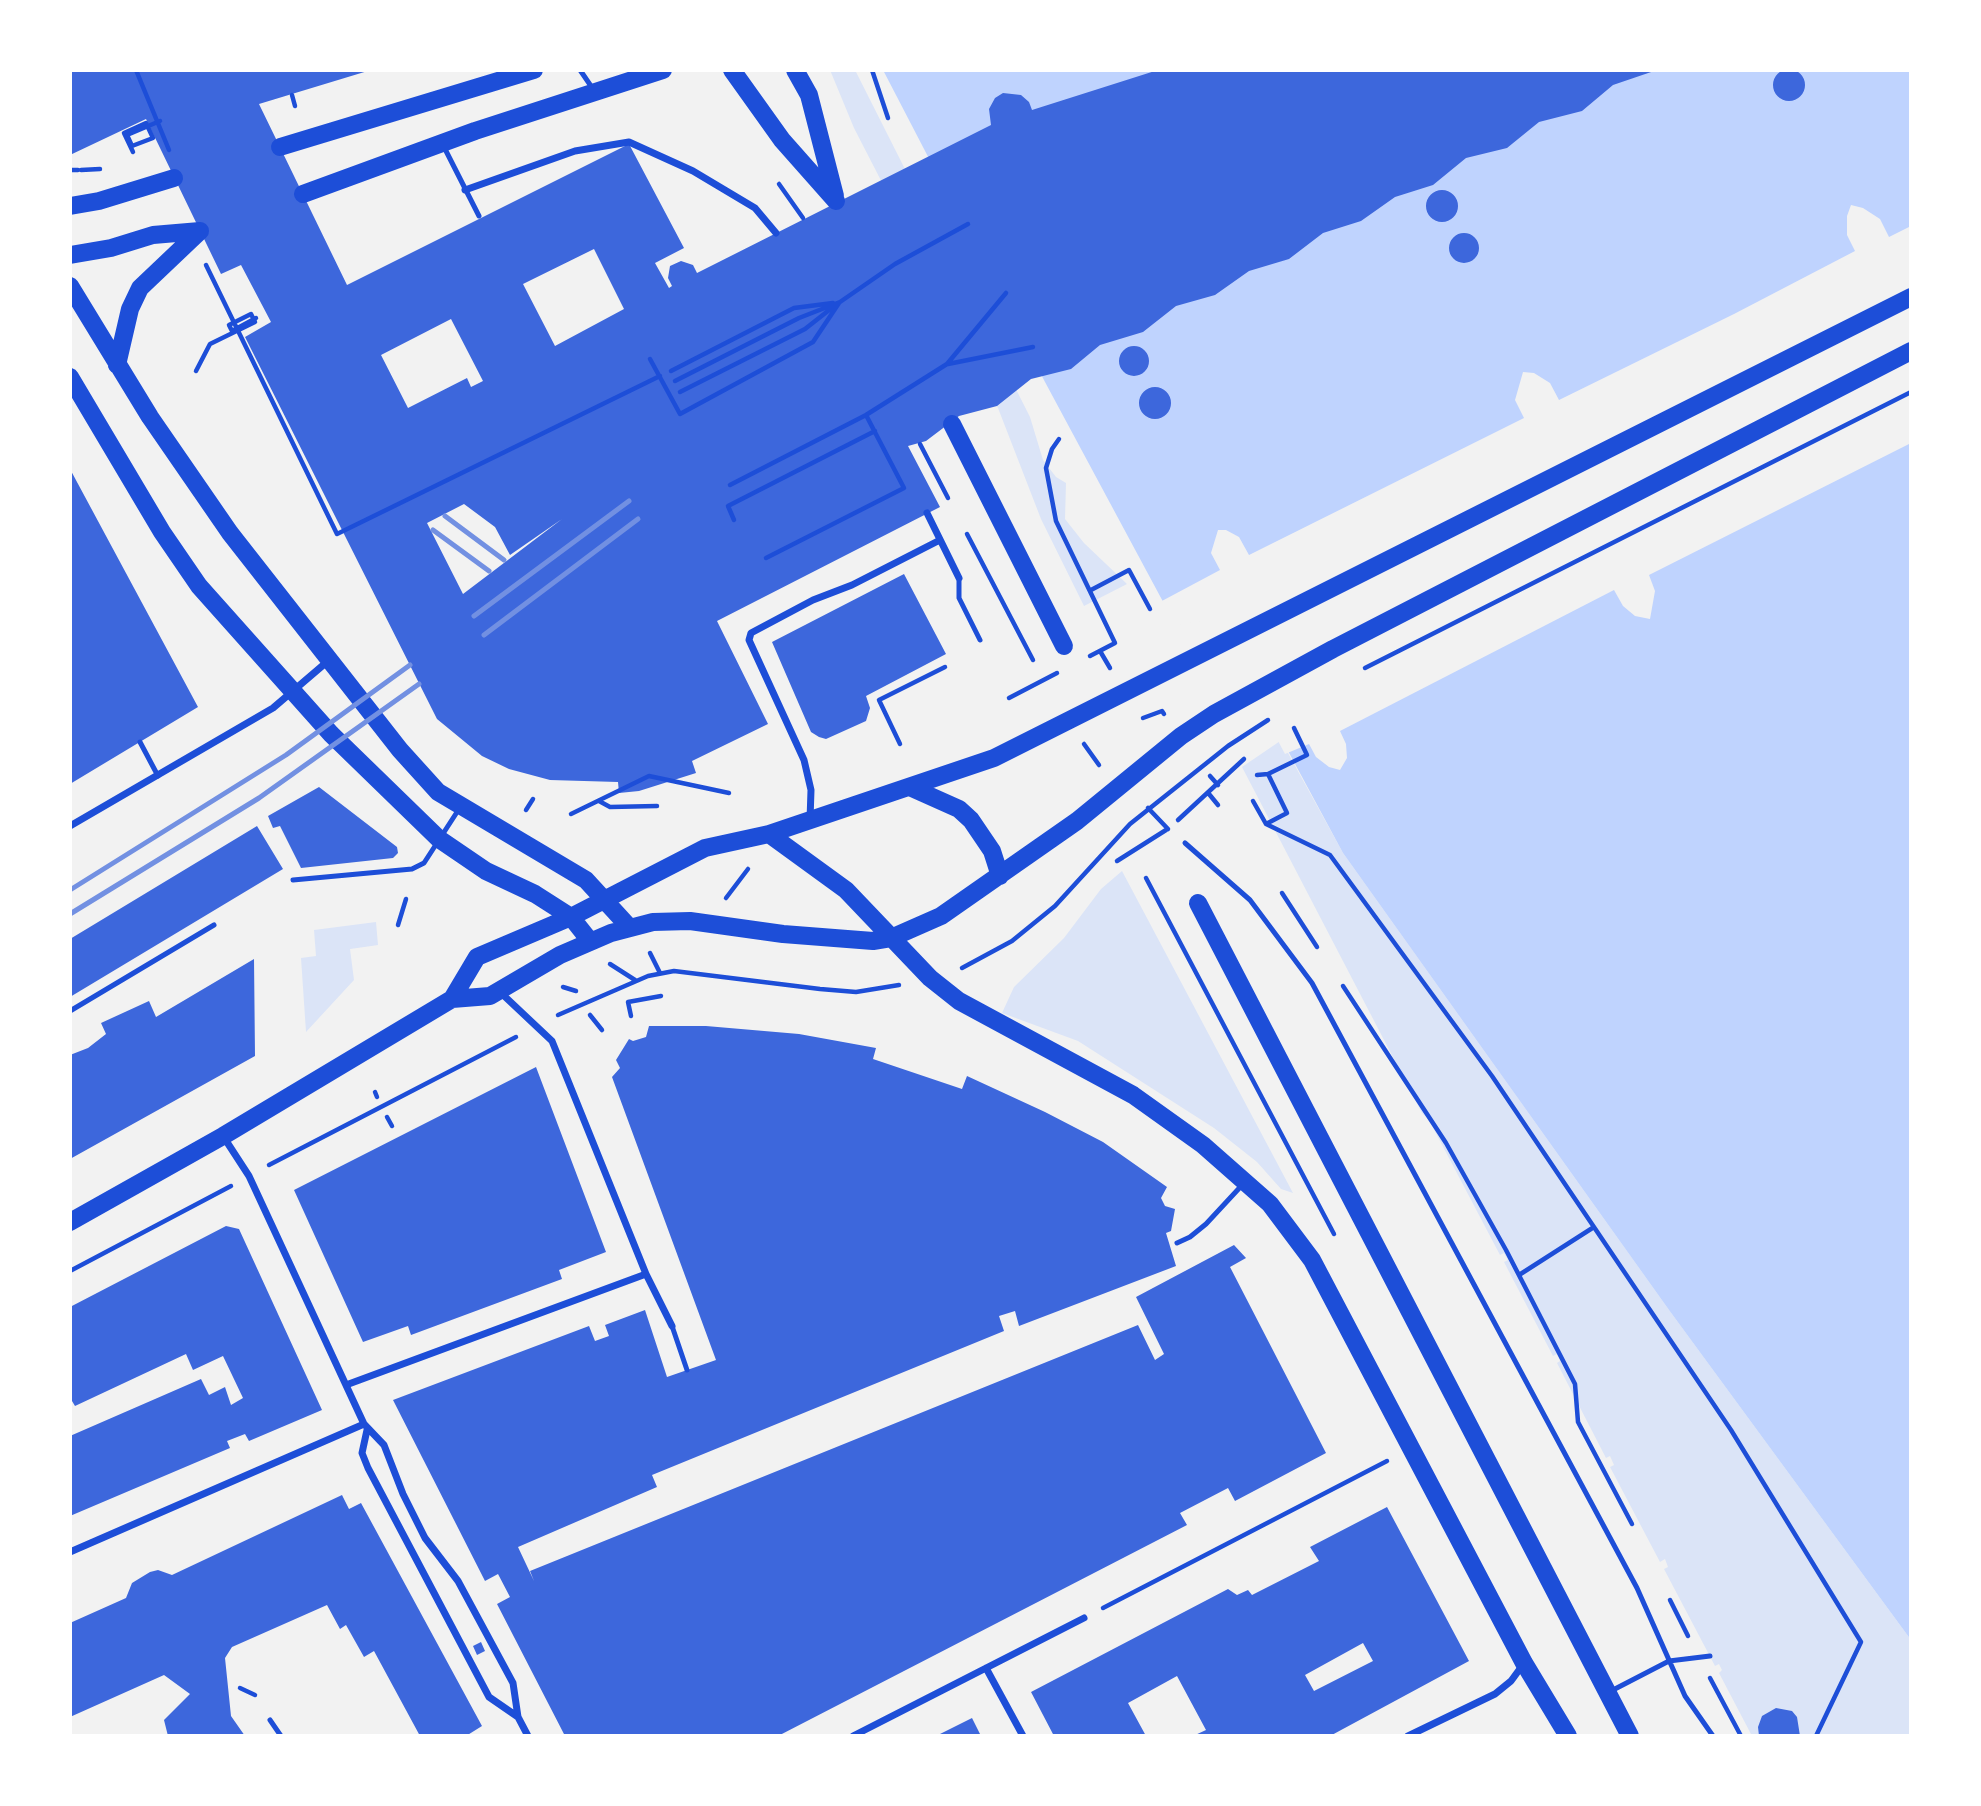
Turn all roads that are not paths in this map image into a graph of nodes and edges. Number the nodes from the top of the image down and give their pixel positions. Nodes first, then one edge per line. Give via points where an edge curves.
1 (534, 70) edge
2 (580, 70) edge
3 (663, 70) edge
4 (733, 70) edge
5 (795, 70) edge
6 (594, 92) junction
7 (443, 144) junction
8 (281, 147) dead end
9 (173, 169) road end
10 (465, 190) junction
11 (303, 194) dead end
12 (70, 206) edge
13 (479, 216) dead end
14 (776, 233) dead end
15 (70, 255) edge
16 (70, 286) edge
17 (1911, 297) edge
18 (1911, 351) edge
19 (117, 365) junction
20 (70, 377) edge
21 (952, 424) dead end
22 (927, 513) dead end
23 (940, 540) junction
24 (959, 578) joint
25 (980, 640) dead end
26 (1064, 646) dead end
27 (329, 660) junction
28 (294, 692) junction
29 (140, 742) dead end
30 (158, 776) junction
31 (912, 788) junction
32 (460, 807) junction
33 (810, 821) junction
34 (70, 826) edge
35 (769, 834) junction
36 (439, 839) junction
37 (1185, 843) dead end
38 (1000, 876) junction
39 (293, 880) dead end
40 (607, 900) junction
41 (1198, 903) dead end
42 (571, 917) junction
43 (214, 925) dead end
44 (630, 928) junction
45 (891, 938) junction
46 (590, 941) junction
47 (500, 992) junction
48 (453, 999) junction
49 (70, 1010) edge
50 (223, 1136) junction
51 (1246, 1181) junction
52 (70, 1222) edge
53 (1177, 1242) dead end
54 (646, 1274) junction
55 (672, 1325) joint
56 (687, 1370) dead end
57 (346, 1385) junction
58 (366, 1427) junction
59 (70, 1552) edge
60 (1083, 1618) road end
61 (1710, 1656) dead end
62 (1669, 1661) junction
63 (1524, 1663) junction
64 (986, 1668) junction
65 (1609, 1692) junction
66 (518, 1717) junction
67 (270, 1720) dead end
68 (281, 1736) edge
69 (528, 1736) edge
70 (853, 1736) edge
71 (1023, 1736) edge
72 (1408, 1736) edge
73 (1568, 1736) edge
74 (1630, 1736) edge
75 (1713, 1736) edge

1 - 8 main road
2 - 6 lane
3 - 6 main road
4 - 5 main road via 782,140 836,201 809,95
6 - 7 main road
7 - 10 lane
7 - 11 main road
9 - 12 main road via 99,201
10 - 13 lane
10 - 14 street via 575,151 623,141 703,177 755,208
15 - 19 main road via 153,234 200,231 140,288 130,309
16 - 19 main road
17 - 31 main road via 1030,741
18 - 38 main road via 1259,689 1181,736 1077,821
19 - 27 main road via 230,533
20 - 28 main road via 162,532 200,586
21 - 26 main road
22 - 23 street
23 - 24 street
23 - 33 street via 751,633 749,640 804,760 811,790
24 - 25 lane via 959,598
27 - 28 street
27 - 32 main road via 400,750 438,792
28 - 30 street
28 - 36 main road
29 - 30 lane
30 - 34 street
31 - 33 main road
31 - 38 main road via 959,809 971,820 991,849
32 - 36 lane
32 - 40 main road via 562,864
33 - 35 main road
35 - 40 main road via 705,848
35 - 45 main road via 846,890
36 - 39 lane via 424,863 412,869
36 - 42 main road via 486,871
37 - 62 lane via 1233,882 1270,924 1312,984 1637,1588
38 - 45 main road via 941,916
40 - 42 main road
40 - 44 main road
41 - 65 main road
42 - 46 main road
42 - 48 main road via 477,957
43 - 49 lane
44 - 45 main road via 666,921 855,941
44 - 46 main road
45 - 51 main road via 930,978 983,1017 1133,1095
46 - 47 main road
47 - 48 main road
47 - 54 street via 552,1041
48 - 50 main road
50 - 52 main road
50 - 57 street via 249,1176
51 - 53 lane via 1206,1224
51 - 63 main road via 1312,1261
54 - 55 street
54 - 57 street
55 - 56 lane
57 - 58 street
58 - 59 street
58 - 66 street via 384,1445 425,1538 458,1581 513,1683
58 - 66 street via 362,1452 374,1480 489,1697
60 - 64 street
61 - 62 lane
62 - 65 lane
62 - 75 lane via 1685,1696
63 - 72 street via 1495,1694
63 - 73 main road
64 - 70 street
64 - 71 street
65 - 74 main road
66 - 69 street
67 - 68 lane

